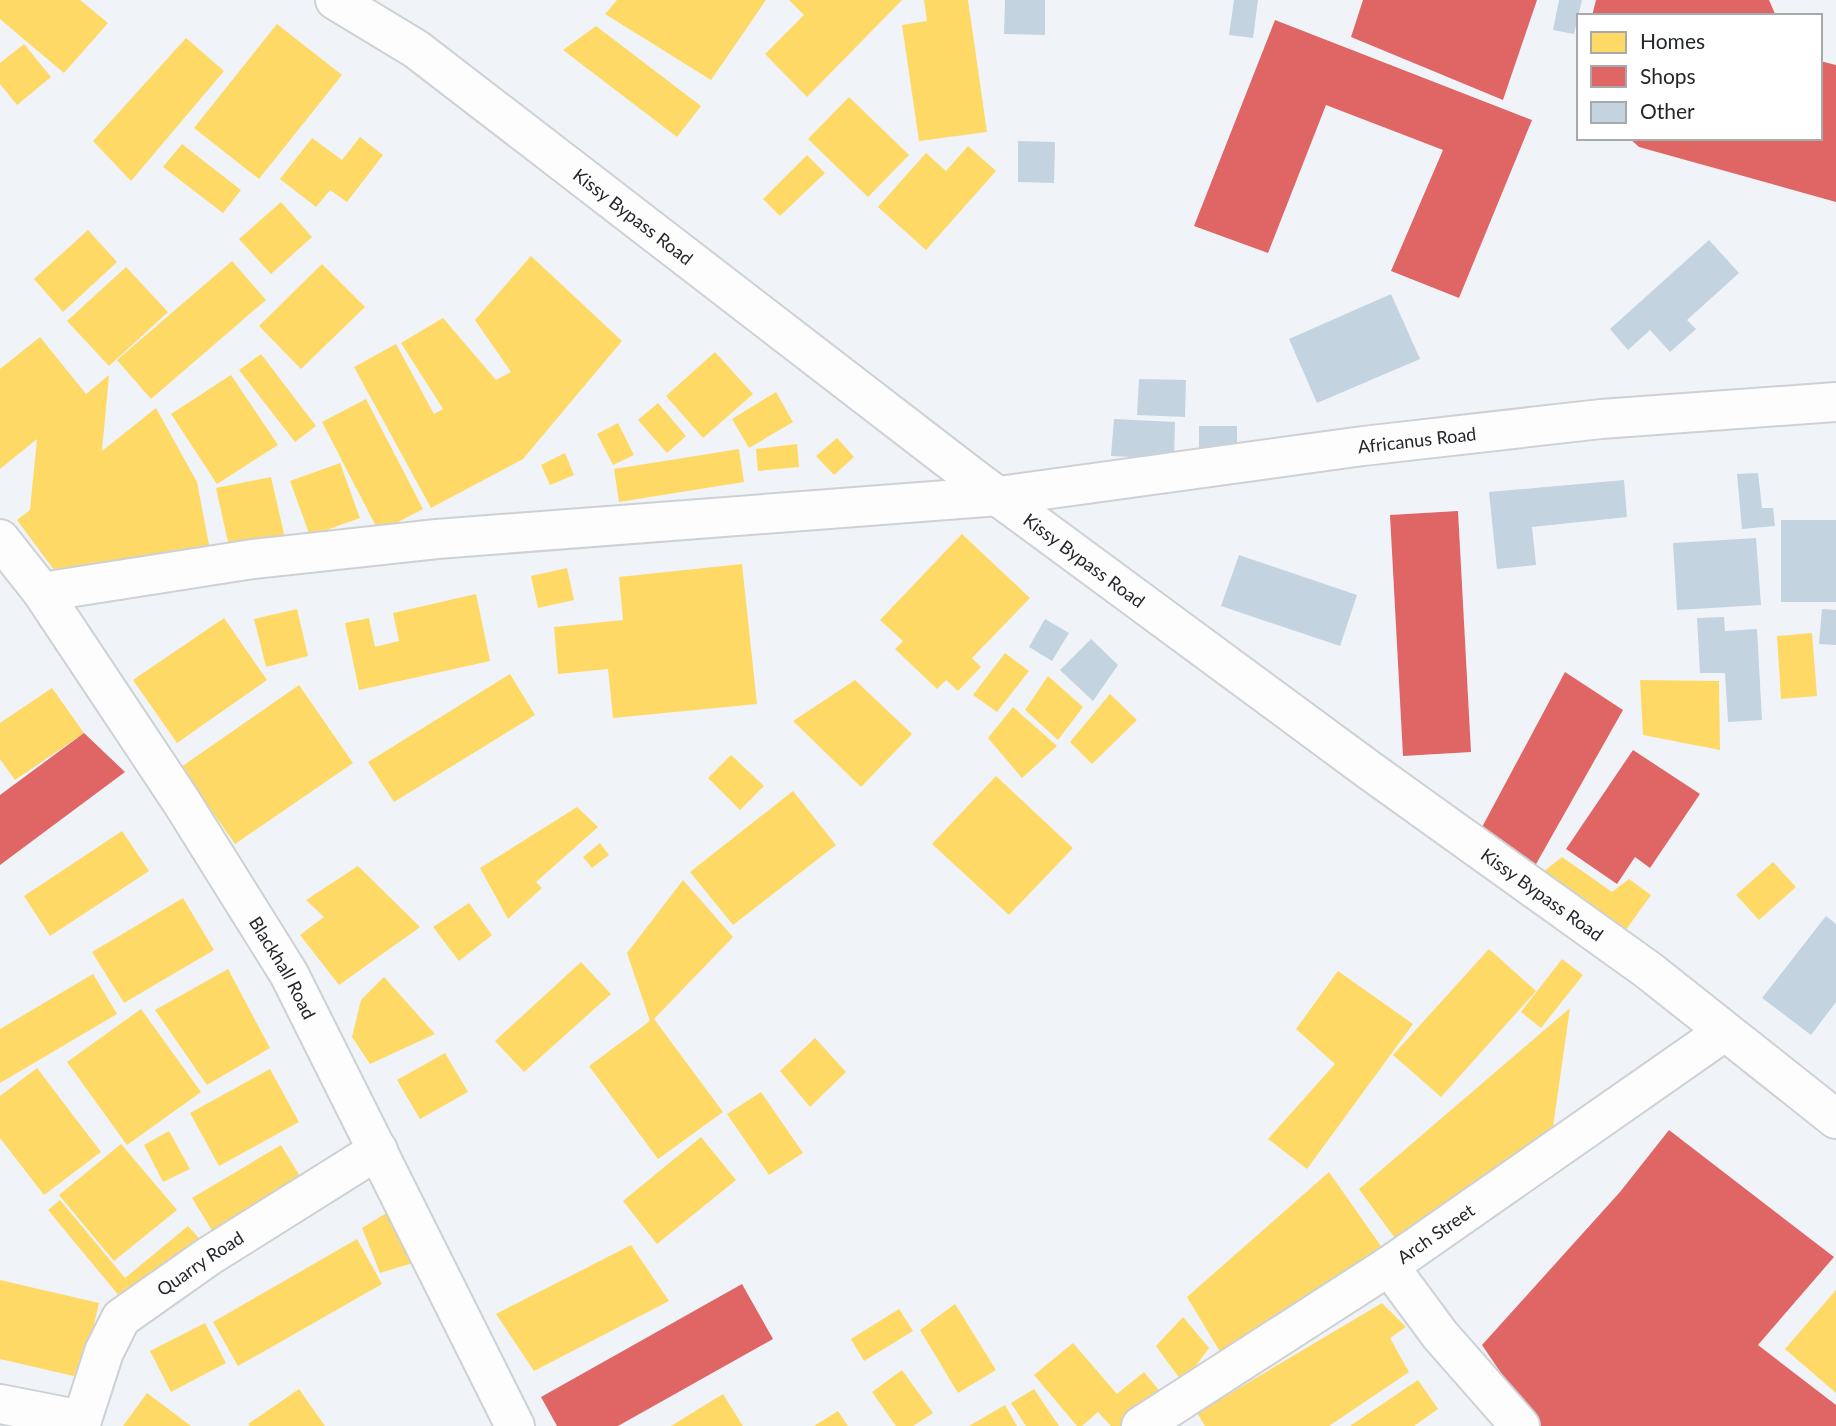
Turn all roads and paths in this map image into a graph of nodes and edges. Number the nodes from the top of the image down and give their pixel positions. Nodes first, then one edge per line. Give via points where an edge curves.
1 (335, 0) edge
2 (1836, 402) edge
3 (999, 496) junction
4 (0, 539) edge
5 (42, 592) junction
6 (1724, 1032) junction
7 (1836, 1119) edge
8 (378, 1150) junction
9 (1389, 1266) junction
10 (0, 1404) edge
11 (81, 1423) edge
12 (515, 1426) edge
13 (1141, 1426) edge
14 (1521, 1426) edge

1 - 3 street, Kissy Bypass Road via 416,49
2 - 3 street, Africanus Road via 1601,419
3 - 5 street, Africanus Road via 437,540 253,559
3 - 6 street, Kissy Bypass Road via 1648,970
4 - 5 street, Blackhall Road
5 - 8 street, Blackhall Road via 289,974
6 - 7 street, Kissy Bypass Road
6 - 9 street, Arch Street
8 - 11 street, Quarry Road via 209,1256 121,1318 104,1352
8 - 12 street, Blackhall Road
9 - 13 street, Arch Street
9 - 14 street via 1440,1335
10 - 11 street

